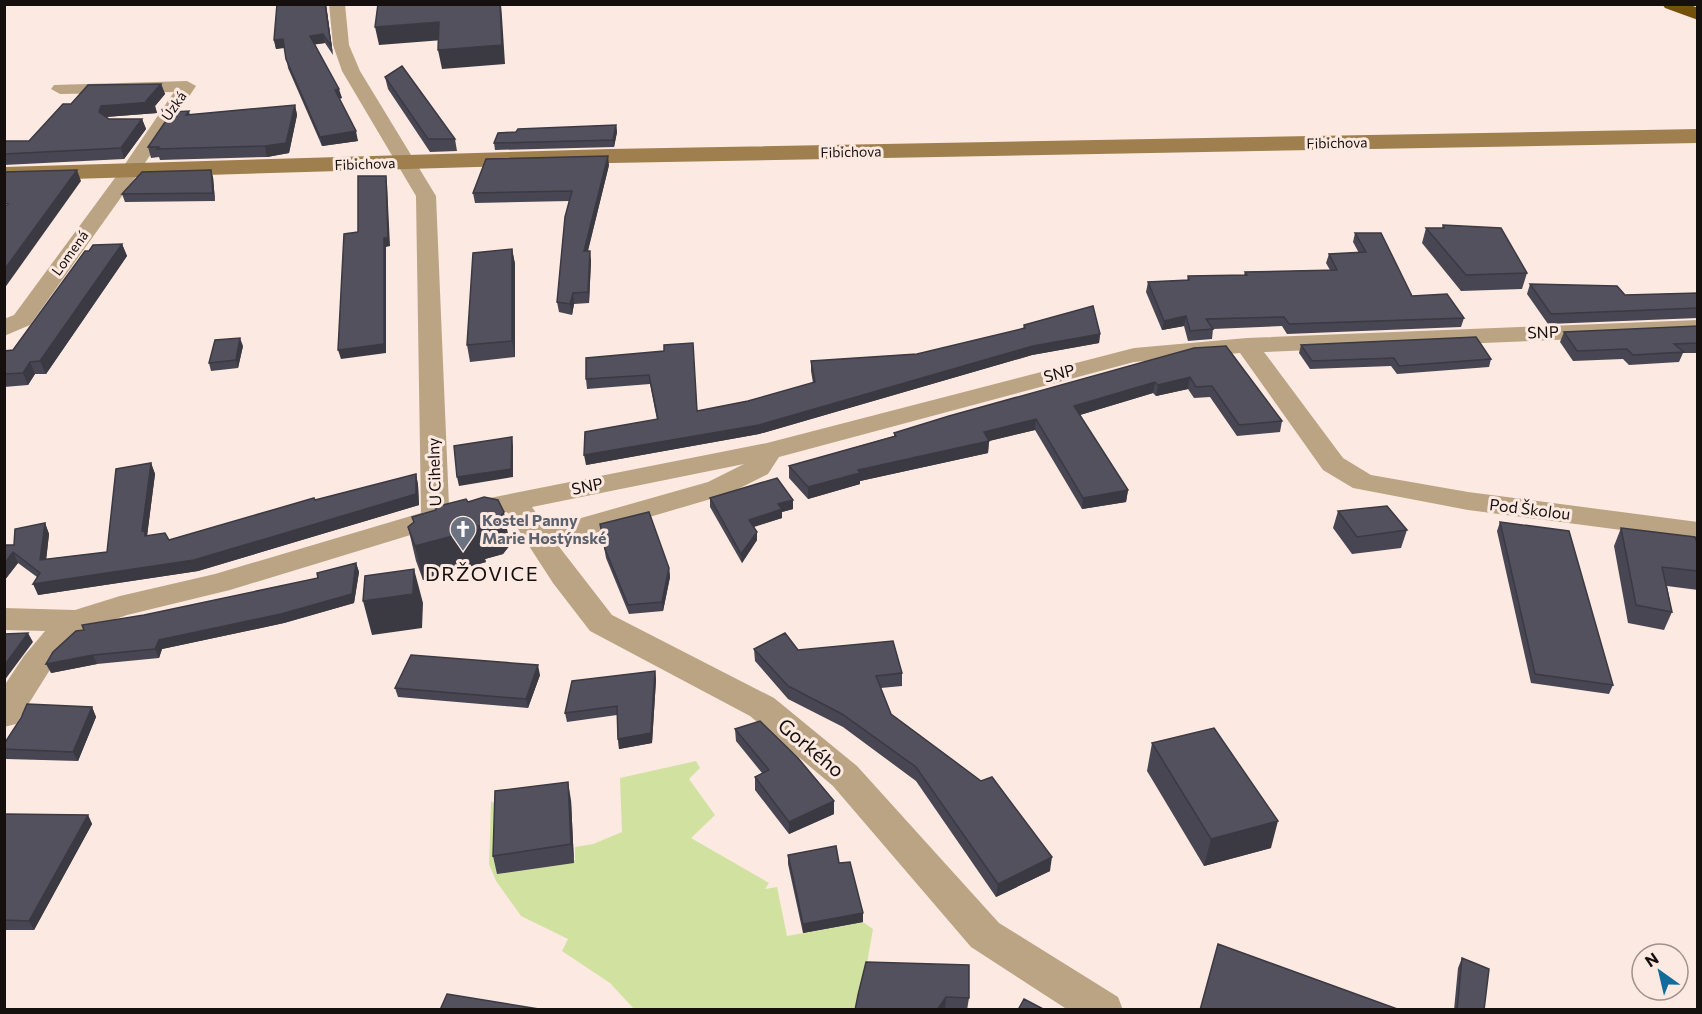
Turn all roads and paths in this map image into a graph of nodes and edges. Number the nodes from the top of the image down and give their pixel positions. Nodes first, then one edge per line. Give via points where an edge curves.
1 (337, 4) edge
2 (1671, 4) edge
3 (1698, 15) edge
4 (60, 88) dead end
5 (163, 121) junction
6 (143, 122) edge
7 (1698, 136) edge
8 (407, 162) junction
9 (130, 171) junction
10 (4, 174) edge
11 (1698, 327) edge
12 (4, 329) edge
13 (1247, 345) junction
14 (770, 451) junction
15 (514, 501) junction
16 (435, 518) junction
17 (1698, 531) edge
18 (540, 539) junction
19 (4, 619) edge
20 (77, 621) junction
21 (4, 715) edge
22 (1102, 1010) edge

1 - 8 street, U Cihelny via 341,45 351,71
2 - 3 highway
4 - 5 street, Úzká via 187,86
5 - 6 street
5 - 9 street, Úzká
7 - 8 street, Fibichova
8 - 9 street, Fibichova
8 - 16 street, U Cihelny via 426,196
9 - 10 street, Fibichova
9 - 12 street, Lomená via 22,320
11 - 13 street, SNP
13 - 14 street, SNP via 1134,355
13 - 17 street, Pod Školou via 1333,464 1363,482 1468,501
14 - 15 street, SNP
14 - 18 street via 758,468 718,488
15 - 16 street, SNP
15 - 18 street, Gorkého
16 - 20 street, U Cihelny
18 - 22 street, Gorkého via 601,623 762,707 845,776 985,935
19 - 20 street, U Cihelny
20 - 21 street via 44,652

